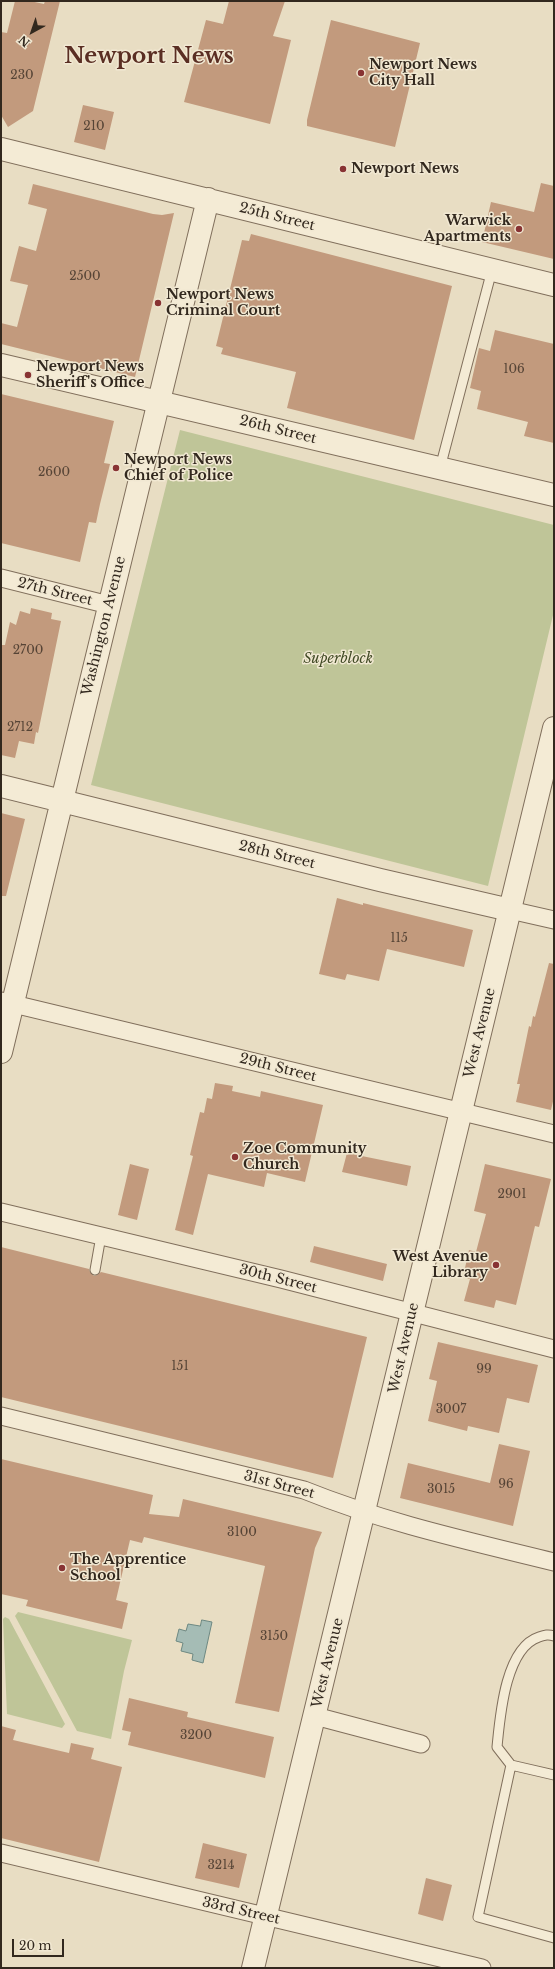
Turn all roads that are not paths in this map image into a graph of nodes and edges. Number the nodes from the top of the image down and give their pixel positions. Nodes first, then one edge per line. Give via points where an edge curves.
1 (1, 149) edge
2 (208, 199) junction
3 (492, 270) junction
4 (554, 285) edge
5 (1, 365) edge
6 (158, 401) junction
7 (440, 468) junction
8 (554, 496) edge
9 (1, 578) edge
10 (109, 605) junction
11 (554, 728) edge
12 (1, 786) edge
13 (62, 801) junction
14 (510, 910) junction
15 (554, 920) edge
16 (7, 1002) edge
17 (1, 1052) edge
18 (461, 1112) junction
19 (554, 1134) edge
20 (1, 1212) edge
21 (101, 1236) junction
22 (95, 1270) dead end
23 (412, 1312) junction
24 (554, 1349) edge
25 (1, 1416) edge
26 (365, 1513) junction
27 (554, 1562) edge
28 (554, 1636) edge
29 (315, 1716) junction
30 (421, 1744) dead end
31 (511, 1765) junction
32 (554, 1774) edge
33 (1, 1853) edge
34 (265, 1916) junction
35 (554, 1938) edge
36 (253, 1968) edge
37 (482, 1968) edge

1 - 2 street, 25th Street
2 - 3 street, 25th Street
2 - 6 street, Washington Avenue
3 - 4 street, 25th Street
3 - 7 lane
5 - 6 street, 26th Street
6 - 7 street, 26th Street
6 - 10 street, Washington Avenue
7 - 8 street, 26th Street
9 - 10 street, 27th Street
10 - 13 street, Washington Avenue
11 - 14 street, West Avenue
12 - 13 street, 28th Street
13 - 14 street, 28th Street
13 - 16 street, Washington Avenue
14 - 15 street, 28th Street
14 - 18 street, West Avenue
16 - 17 street, Washington Avenue
16 - 18 street, 29th Street
18 - 19 street, 29th Street
18 - 23 street, West Avenue
20 - 21 street, 30th Street
21 - 22 lane
21 - 23 street, 30th Street
23 - 24 street, 30th Street
23 - 26 street, West Avenue
25 - 26 street, 31st Street via 304,1490
26 - 27 street, 31st Street
26 - 29 street, West Avenue
28 - 31 lane via 549,1634 533,1639 517,1656 502,1702 497,1747
29 - 30 street
29 - 34 street, West Avenue
31 - 32 lane
31 - 35 lane via 478,1917
33 - 34 street, 33rd Street
34 - 36 street, West Avenue
34 - 37 street, 33rd Street

